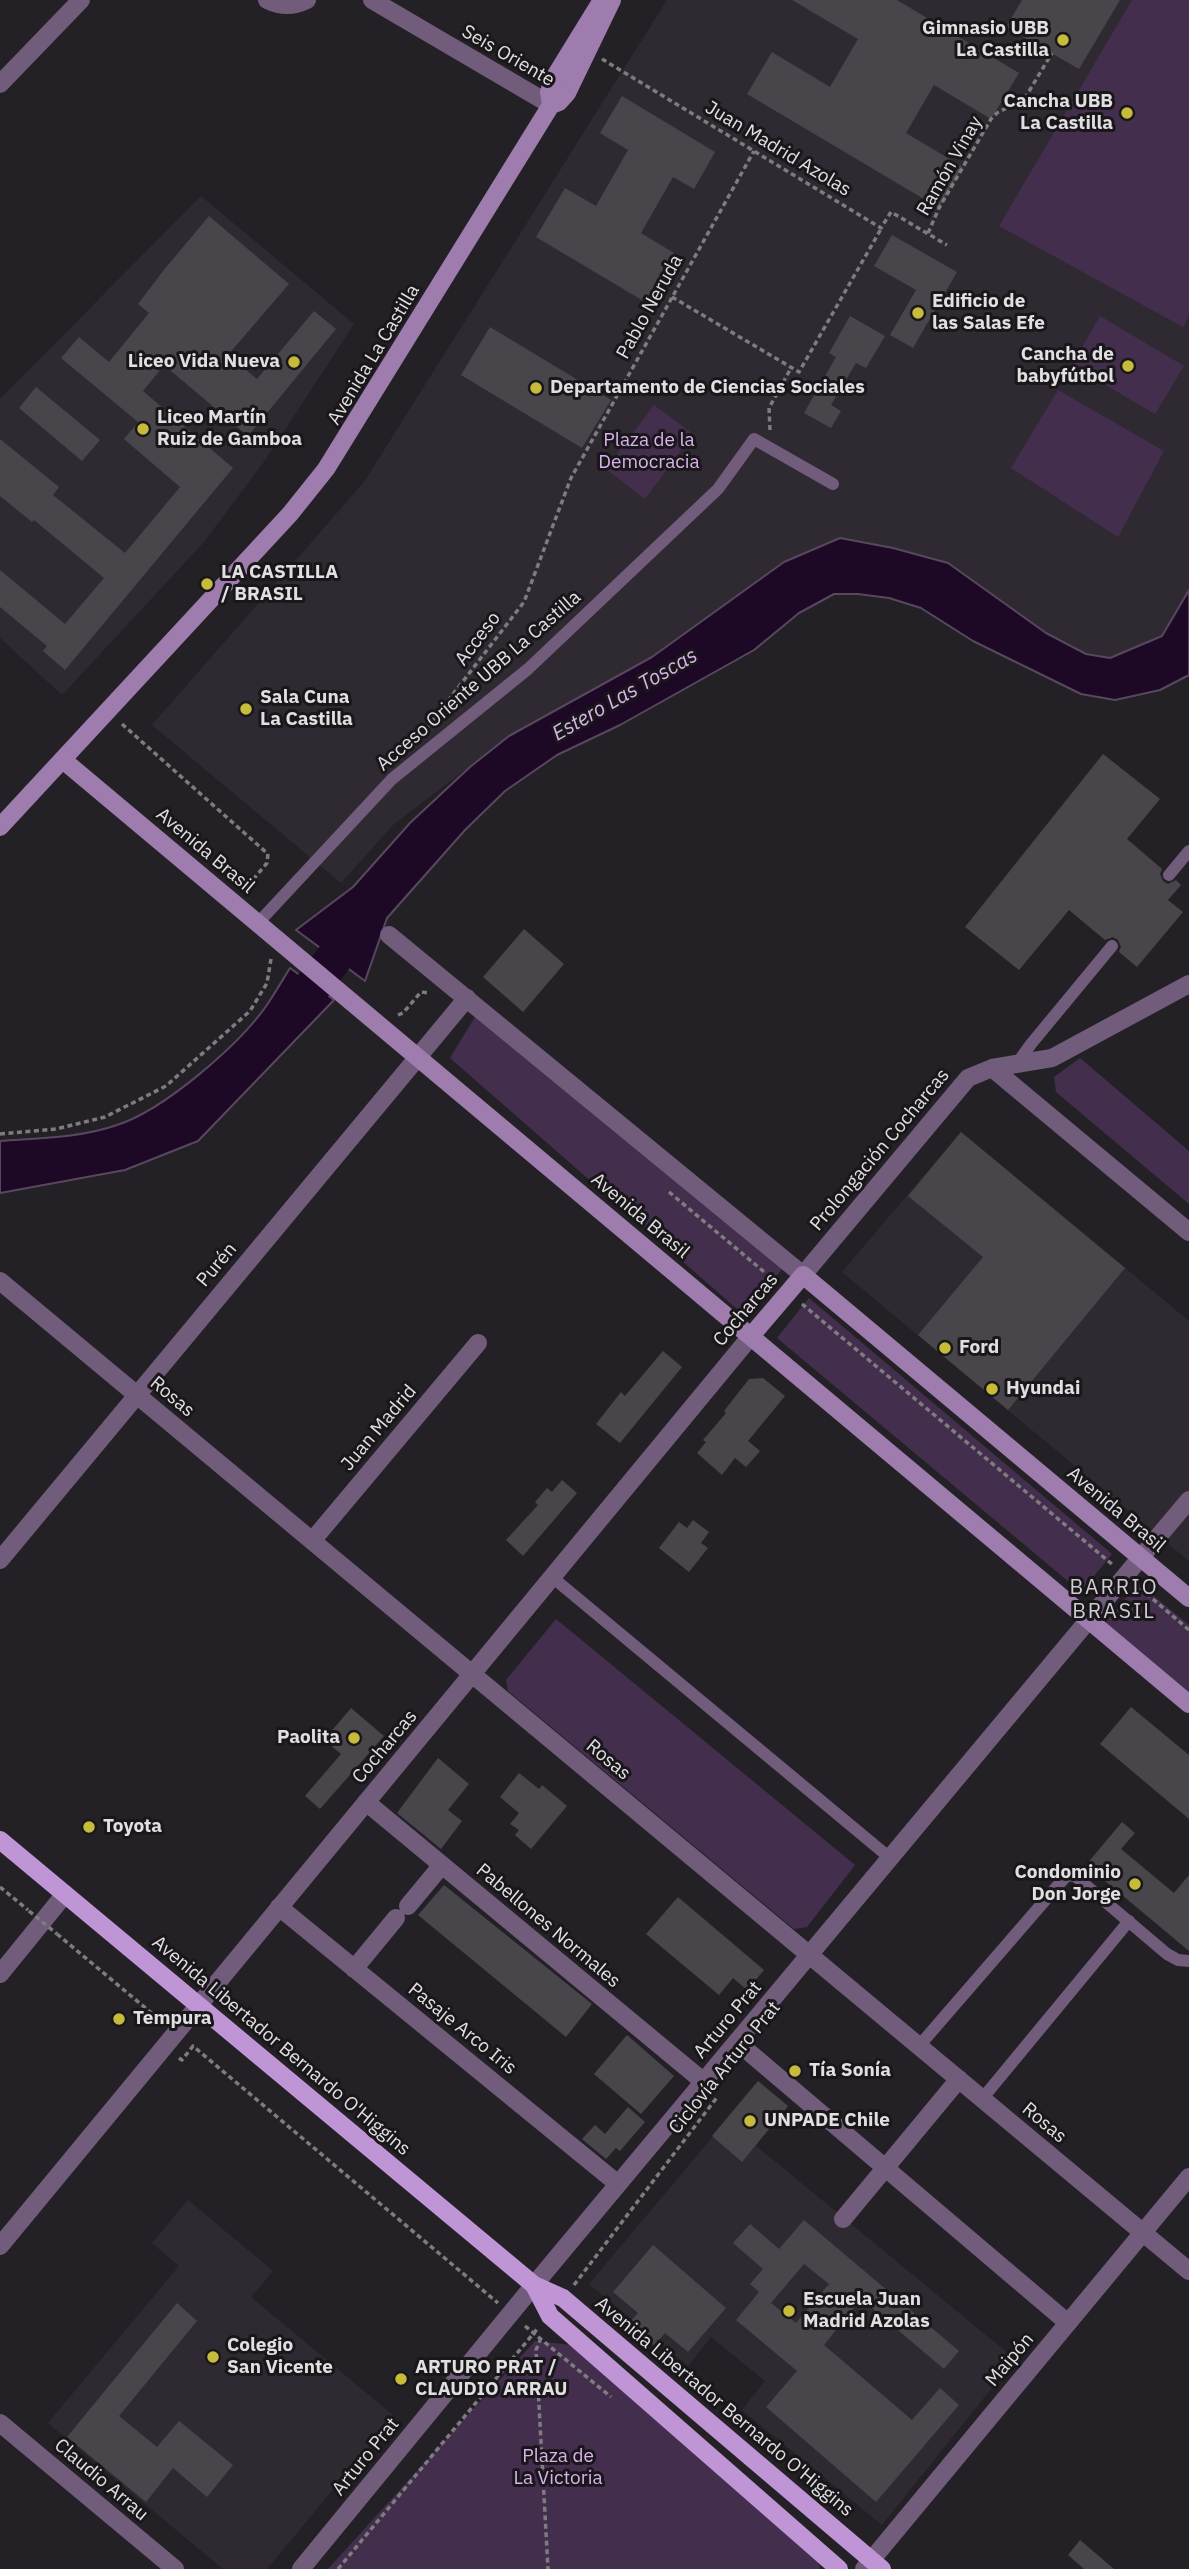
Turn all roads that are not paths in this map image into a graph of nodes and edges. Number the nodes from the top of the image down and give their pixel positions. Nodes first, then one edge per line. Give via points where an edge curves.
1 (81, 0) edge
2 (267, 0) edge
3 (307, 0) edge
4 (372, 0) edge
5 (603, 0) edge
6 (612, 0) edge
7 (0, 84) edge
8 (551, 105) junction
9 (834, 484) dead end
10 (63, 760) junction
11 (0, 827) edge
12 (1189, 851) edge
13 (1169, 875) dead end
14 (266, 926) junction
15 (390, 935) dead end
16 (1112, 946) dead end
17 (1187, 982) edge
18 (467, 998) junction
19 (417, 1057) junction
20 (1016, 1066) junction
21 (992, 1068) junction
22 (1189, 1232) edge
23 (803, 1275) junction
24 (0, 1281) edge
25 (751, 1336) junction
26 (478, 1343) dead end
27 (137, 1395) junction
28 (1189, 1500) edge
29 (312, 1541) junction
30 (1141, 1558) junction
31 (0, 1560) edge
32 (552, 1577) junction
33 (1189, 1598) edge
34 (1089, 1619) junction
35 (472, 1674) junction
36 (1189, 1704) edge
37 (366, 1802) junction
38 (0, 1840) edge
39 (890, 1858) junction
40 (442, 1865) junction
41 (65, 1894) junction
42 (279, 1907) junction
43 (1129, 1921) junction
44 (810, 1955) junction
45 (1189, 1961) edge
46 (354, 1969) junction
47 (0, 1974) edge
48 (199, 2005) junction
49 (737, 2042) junction
50 (919, 2046) junction
51 (959, 2079) junction
52 (704, 2082) junction
53 (982, 2099) junction
54 (885, 2169) junction
55 (1189, 2177) edge
56 (618, 2184) junction
57 (843, 2219) dead end
58 (1143, 2232) junction
59 (0, 2246) edge
60 (1189, 2271) edge
61 (534, 2285) junction
62 (1068, 2323) junction
63 (0, 2423) edge
64 (873, 2566) edge
65 (175, 2569) edge
66 (301, 2569) edge
67 (839, 2569) edge

1 - 7 street
2 - 3 street via 286,6
4 - 8 street, Seis Oriente
5 - 8 main road, Avenida La Castilla via 554,78
6 - 8 main road, Avenida La Castilla via 567,93
8 - 10 main road, Avenida La Castilla via 326,470
9 - 14 lane, Acceso Oriente UBB La Castilla via 754,439 710,497 528,669 392,779
10 - 11 main road, Avenida La Castilla
10 - 14 main road, Avenida Brasil
12 - 13 lane
14 - 19 main road, Avenida Brasil
15 - 18 street, Avenida Brasil
16 - 20 lane
17 - 20 street, Prolongación Cocharcas via 1052,1058
18 - 19 street, Purén
18 - 23 street, Avenida Brasil
19 - 25 main road, Avenida Brasil
19 - 27 street, Purén
20 - 21 street, Prolongación Cocharcas
21 - 22 street
21 - 23 street, Prolongación Cocharcas via 968,1078 957,1089
23 - 25 main road, Cocharcas
23 - 30 main road, Avenida Brasil
24 - 27 street, Rosas
25 - 32 street, Cocharcas
25 - 34 main road, Avenida Brasil
26 - 29 street, Juan Madrid
27 - 29 street, Rosas
27 - 31 street, Purén
28 - 30 street, Arturo Prat
29 - 35 street, Rosas
30 - 33 main road, Avenida Brasil
30 - 34 street, Arturo Prat
32 - 35 street, Cocharcas
32 - 39 lane
34 - 36 main road, Avenida Brasil
34 - 39 street, Arturo Prat
35 - 37 street, Cocharcas
35 - 44 street, Rosas
37 - 40 street, Pabellones Normales
37 - 42 street, Cocharcas
38 - 41 main road, Avenida Libertador Bernardo O'Higgins
39 - 44 street, Arturo Prat
40 - 46 street
40 - 52 street, Pabellones Normales
41 - 47 street via 36,1916
41 - 48 main road, Avenida Libertador Bernardo O'Higgins
42 - 46 street, Pasaje Arco Iris
42 - 48 street, Cocharcas
43 - 45 lane via 1167,1954
43 - 50 lane via 1075,1876 1067,1875
43 - 53 lane
44 - 49 street, Arturo Prat
44 - 50 street, Rosas
46 - 56 street, Pasaje Arco Iris
48 - 59 street, Cocharcas
48 - 61 main road, Avenida Libertador Bernardo O'Higgins
49 - 52 street, Arturo Prat
49 - 54 street
50 - 51 street, Rosas
51 - 53 street, Rosas
51 - 54 street
52 - 56 street, Arturo Prat
53 - 58 street, Rosas
54 - 57 street
54 - 62 street
55 - 58 street, Maipón
56 - 61 street, Arturo Prat
58 - 60 street, Rosas
58 - 62 street, Maipón
61 - 64 main road, Avenida Libertador Bernardo O'Higgins via 563,2298
61 - 66 street, Arturo Prat
61 - 67 main road, Avenida Libertador Bernardo O'Higgins via 550,2316
62 - 64 street, Maipón
63 - 65 street, Claudio Arrau

